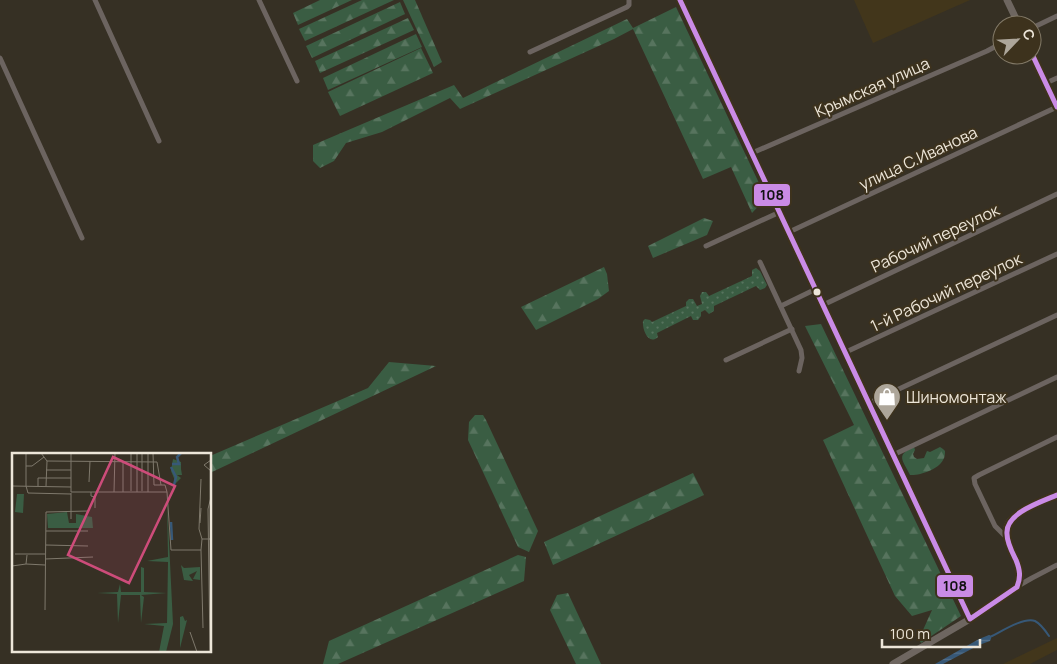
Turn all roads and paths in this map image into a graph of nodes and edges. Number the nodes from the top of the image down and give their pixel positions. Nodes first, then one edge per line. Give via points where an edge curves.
1 (95, 0) edge
2 (259, 0) edge
3 (629, 0) edge
4 (680, 0) edge
5 (1007, 0) edge
6 (1014, 15) edge
7 (1057, 16) edge
8 (1042, 23) edge
9 (992, 48) edge
10 (530, 52) dead end
11 (0, 58) edge
12 (1037, 65) edge
13 (1057, 78) edge
14 (297, 81) dead end
15 (1046, 83) junction
16 (1057, 107) edge
17 (159, 141) dead end
18 (752, 154) junction
19 (1057, 194) edge
20 (780, 212) junction
21 (789, 232) junction
22 (82, 238) dead end
23 (706, 246) dead end
24 (1057, 254) edge
25 (760, 262) dead end
26 (816, 289) junction
27 (823, 305) junction
28 (781, 306) junction
29 (1057, 315) edge
30 (792, 329) junction
31 (846, 352) junction
32 (726, 360) dead end
33 (799, 371) dead end
34 (1057, 377) edge
35 (869, 403) junction
36 (1057, 437) edge
37 (894, 455) junction
38 (1057, 496) edge
39 (1006, 537) junction
40 (1057, 566) edge
41 (1016, 587) junction
42 (970, 618) junction
43 (893, 664) edge

1 - 17 street
2 - 14 street
3 - 10 street via 627,7
4 - 18 main road
5 - 6 main road
7 - 8 street
9 - 18 street, Крымская улица
11 - 22 street
12 - 15 main road
13 - 15 street
15 - 16 main road
16 - 21 street, улица С.Иванова
18 - 20 main road
19 - 27 street, Рабочий переулок
20 - 21 main road
20 - 23 street
21 - 26 main road
24 - 31 street, 1-й Рабочий переулок
25 - 28 street
26 - 27 main road
26 - 28 street
27 - 31 main road
28 - 30 street
29 - 35 street
30 - 32 street
30 - 33 street via 801,350
31 - 35 main road
34 - 37 street
35 - 37 main road
36 - 39 street via 974,478 994,526
37 - 42 main road
38 - 39 main road via 1017,514 1007,528
39 - 41 main road via 1020,573
40 - 41 street
41 - 42 main road
42 - 43 main road

